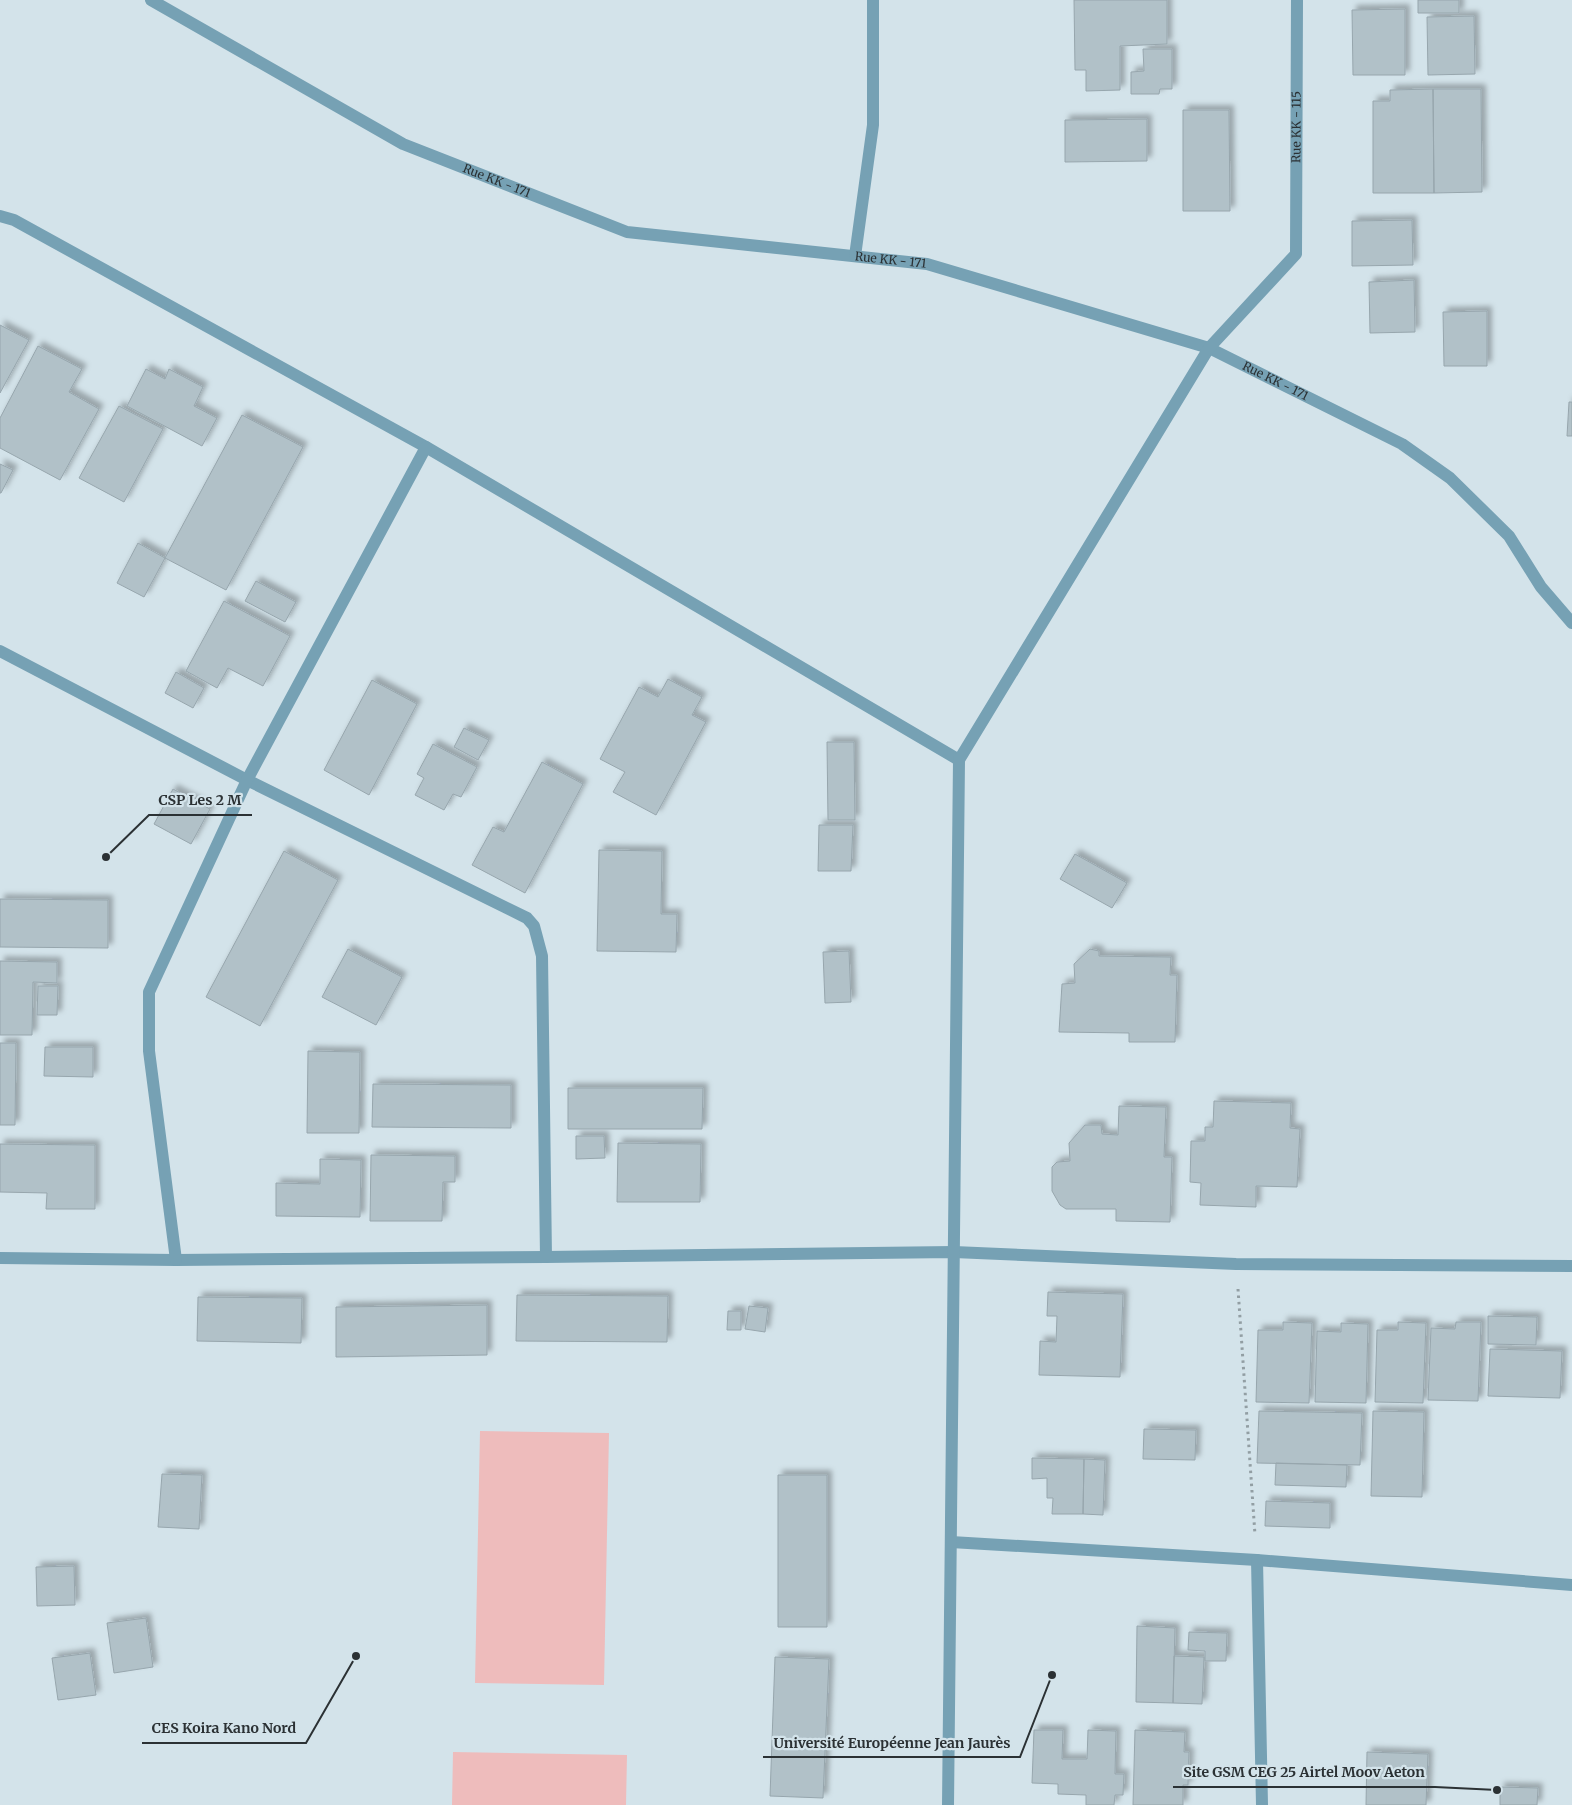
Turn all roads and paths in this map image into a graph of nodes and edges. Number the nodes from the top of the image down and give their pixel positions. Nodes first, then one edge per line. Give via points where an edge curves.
1 (151, 0) edge
2 (873, 0) edge
3 (1297, 0) edge
4 (0, 216) edge
5 (855, 256) junction
6 (1209, 348) junction
7 (426, 447) junction
8 (1572, 624) edge
9 (0, 651) edge
10 (959, 760) junction
11 (247, 780) junction
12 (954, 1252) junction
13 (546, 1257) junction
14 (0, 1258) edge
15 (176, 1260) junction
16 (1236, 1264) junction
17 (1572, 1266) edge
18 (951, 1542) junction
19 (1257, 1560) junction
20 (1572, 1585) edge
21 (948, 1805) edge
22 (1262, 1805) edge

1 - 5 street, Rue KK - 171 via 404,144 627,232
2 - 5 street via 873,125
3 - 6 street, Rue KK - 115 via 1296,254
4 - 7 street via 14,220
5 - 6 street, Rue KK - 171 via 927,264
6 - 8 street, Rue KK - 171 via 1402,444 1450,478 1508,536 1541,587
6 - 10 street
7 - 10 street
7 - 11 street
9 - 11 street
10 - 12 street
11 - 13 street via 527,918 534,926 542,956
11 - 15 street via 149,992 149,1050
12 - 13 street
12 - 16 street
12 - 18 street
13 - 15 street
14 - 15 street
16 - 17 street
16 - 19 path
18 - 19 street
18 - 21 street
19 - 20 street
19 - 22 street

